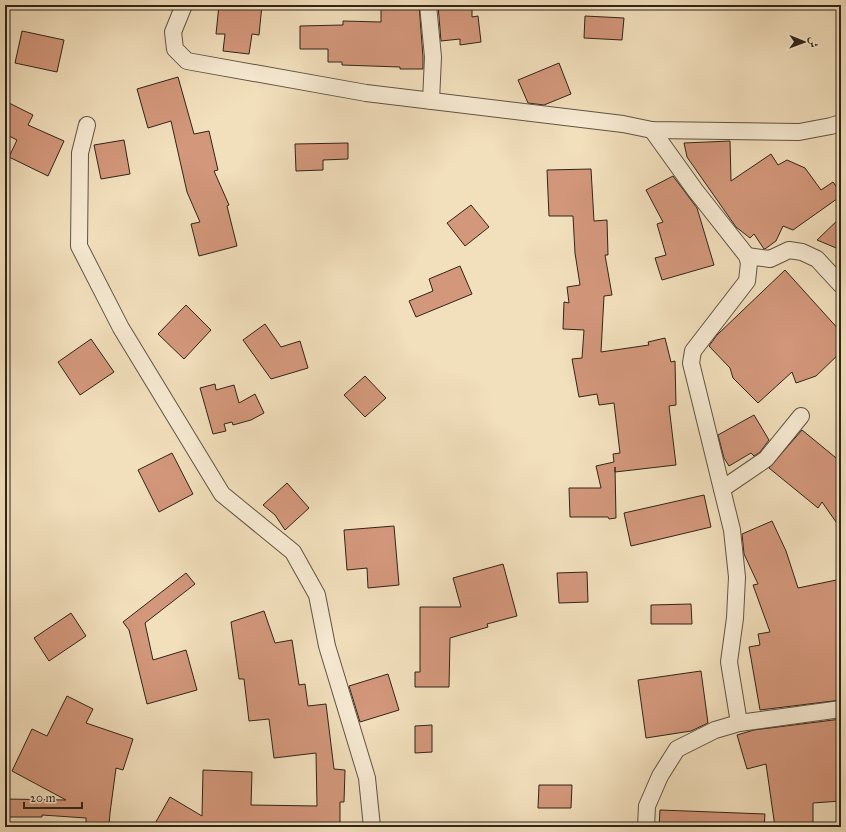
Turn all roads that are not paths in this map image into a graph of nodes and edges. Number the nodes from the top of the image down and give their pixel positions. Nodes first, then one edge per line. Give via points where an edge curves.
1 (184, 5) edge
2 (428, 5) edge
3 (431, 101) junction
4 (841, 123) edge
5 (87, 125) dead end
6 (652, 130) junction
7 (747, 256) junction
8 (841, 285) edge
9 (801, 416) dead end
10 (722, 489) junction
11 (841, 709) edge
12 (739, 723) junction
13 (372, 827) edge
14 (646, 827) edge

1 - 3 street via 173,32 175,49 187,61 366,93
2 - 3 street via 433,57
3 - 6 street via 615,123
4 - 6 street via 799,132
5 - 13 street via 80,153 79,246 121,328 222,494 293,552 317,595 327,646 367,778
6 - 7 street
7 - 8 street via 770,259 789,250 802,252 817,259
7 - 10 street via 747,282 693,351 691,363
9 - 10 street via 766,459
10 - 12 street via 732,530 737,576 736,618 729,662
11 - 12 street
12 - 14 street via 715,730 677,749 660,776 647,806

